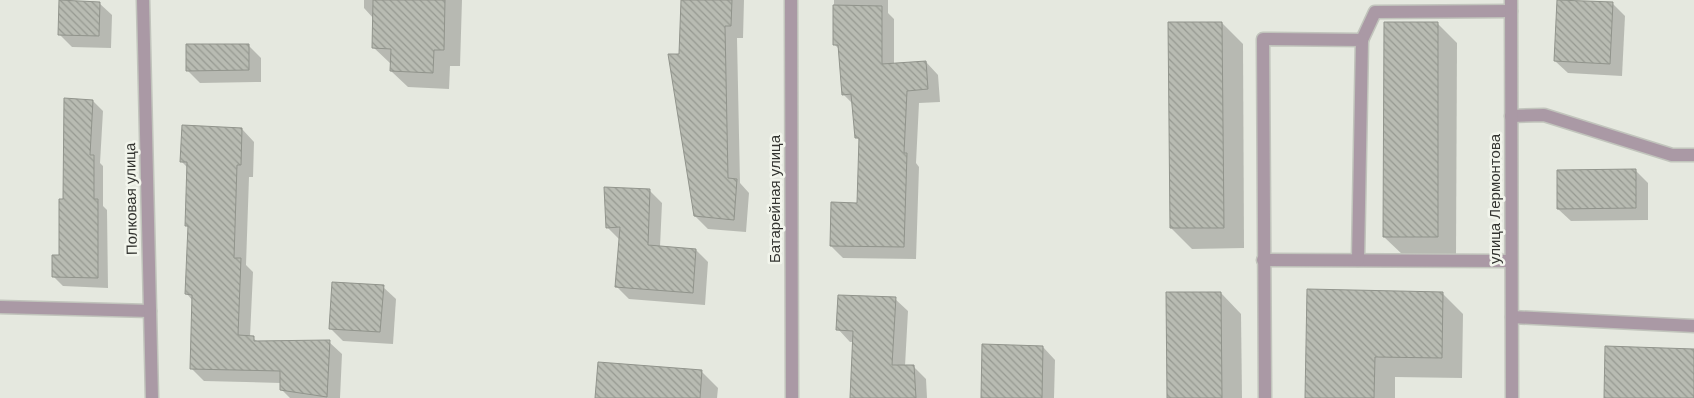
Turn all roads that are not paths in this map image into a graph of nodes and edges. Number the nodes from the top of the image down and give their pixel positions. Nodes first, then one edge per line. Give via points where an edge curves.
1 (143, 0) edge
2 (791, 0) edge
3 (1511, 6) edge
4 (1362, 40) junction
5 (1511, 116) junction
6 (1694, 156) edge
7 (1263, 260) junction
8 (1358, 260) junction
9 (1512, 261) junction
10 (0, 308) edge
11 (150, 311) junction
12 (1512, 317) junction
13 (1694, 326) edge
14 (152, 398) edge
15 (792, 398) edge
16 (1264, 398) edge
17 (1512, 398) edge

1 - 11 street, Полковая улица
2 - 15 street, Батарейная улица
3 - 4 street via 1375,12
3 - 5 street, улица Лермонтова
4 - 7 street via 1264,39
4 - 8 street
5 - 6 street via 1544,115 1672,155
5 - 9 street, улица Лермонтова
7 - 8 street
7 - 16 street
8 - 9 street
9 - 12 street, улица Лермонтова
10 - 11 street
11 - 14 street, Полковая улица
12 - 13 street
12 - 17 street, улица Лермонтова

